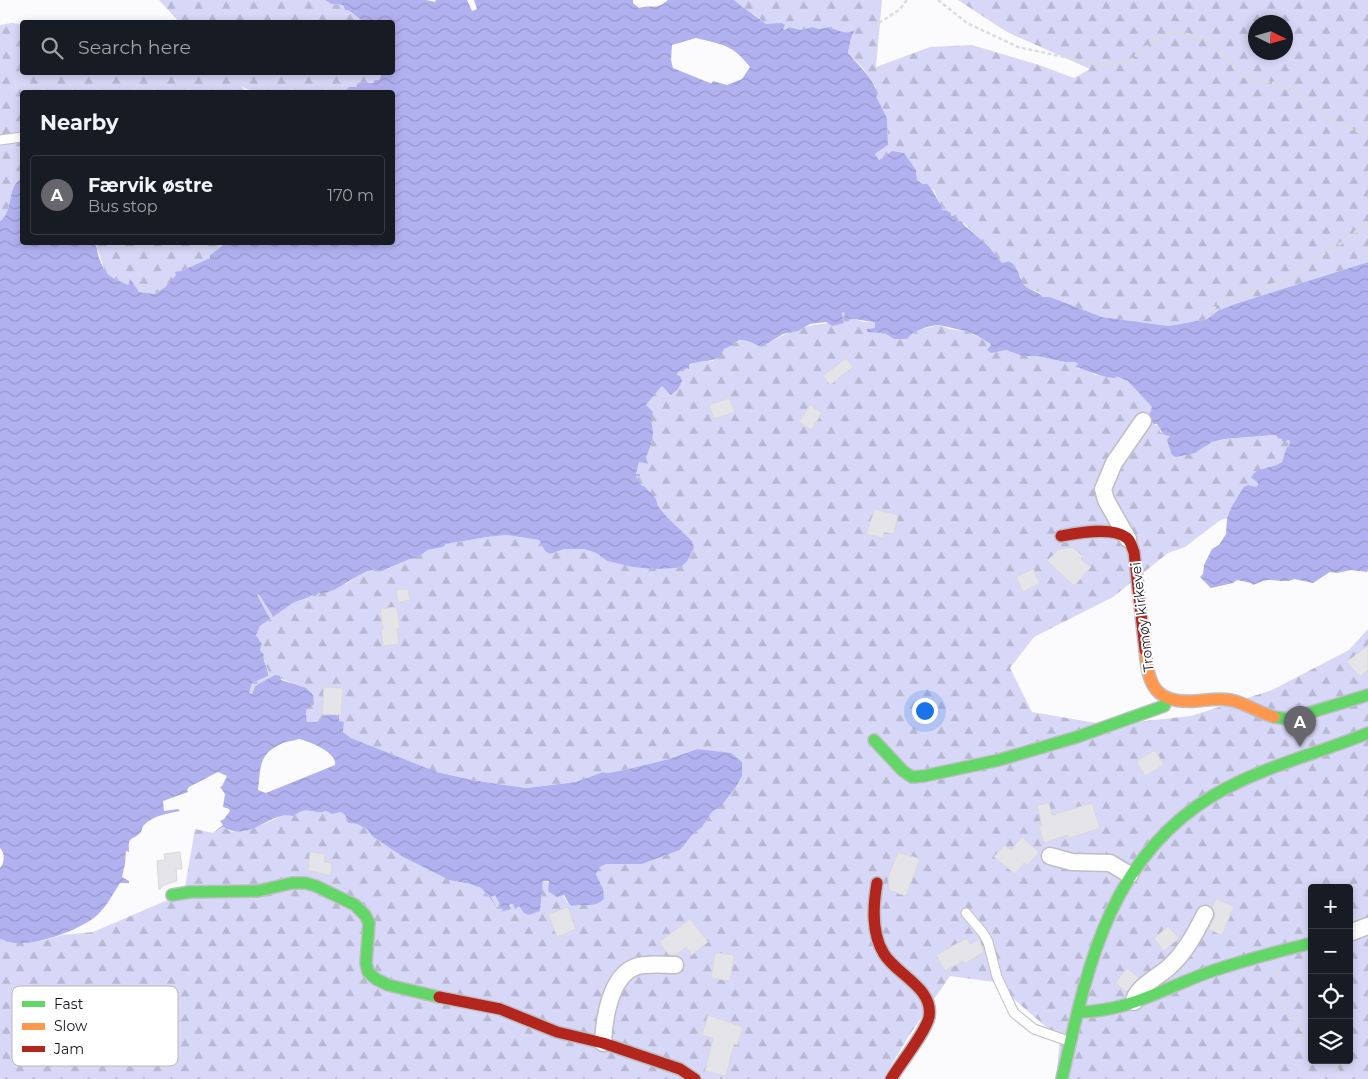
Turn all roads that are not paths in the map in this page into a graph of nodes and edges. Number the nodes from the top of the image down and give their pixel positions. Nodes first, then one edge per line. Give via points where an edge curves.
1 (20, 137) edge
2 (0, 140) edge
3 (1143, 421) dead end
4 (1061, 536) dead end
5 (1128, 539) junction
6 (1368, 695) edge
7 (1167, 699) junction
8 (1368, 733) edge
9 (874, 740) dead end
10 (1050, 856) dead end
11 (1130, 876) junction
12 (877, 883) dead end
13 (172, 895) dead end
14 (966, 913) dead end
15 (1205, 914) dead end
16 (1368, 926) edge
17 (1353, 932) edge
18 (1308, 944) edge
19 (674, 965) dead end
20 (1134, 1002) junction
21 (1078, 1012) junction
22 (1071, 1042) junction
23 (603, 1043) junction
24 (695, 1079) edge
25 (891, 1079) edge
26 (1062, 1079) edge

1 - 2 lane
3 - 5 street via 1114,464 1103,489
4 - 5 street via 1108,532
5 - 7 street, Tromøy kirkevei via 1134,552 1147,672 1152,684
6 - 7 street via 1289,719 1269,717 1230,700 1178,702
7 - 9 street via 1164,706 1077,737 999,760 924,776 912,777
8 - 11 street via 1248,778 1213,796 1170,827
10 - 11 street via 1072,862 1110,864
11 - 21 street via 1097,942
12 - 25 street via 873,901 875,928 883,952 890,963 922,991 930,1014 925,1029
13 - 23 street via 258,890 292,882 316,886 355,905 365,914 369,923 366,963 368,972 376,979 403,989 500,1009 557,1032
14 - 22 lane via 988,942 997,977 1014,1014 1034,1029
15 - 20 street via 1187,948 1137,992
16 - 17 street
18 - 20 street via 1211,972
19 - 23 street via 637,966 627,971 607,1005
20 - 21 street via 1111,1010
21 - 22 street
22 - 26 street
23 - 24 street via 680,1069

